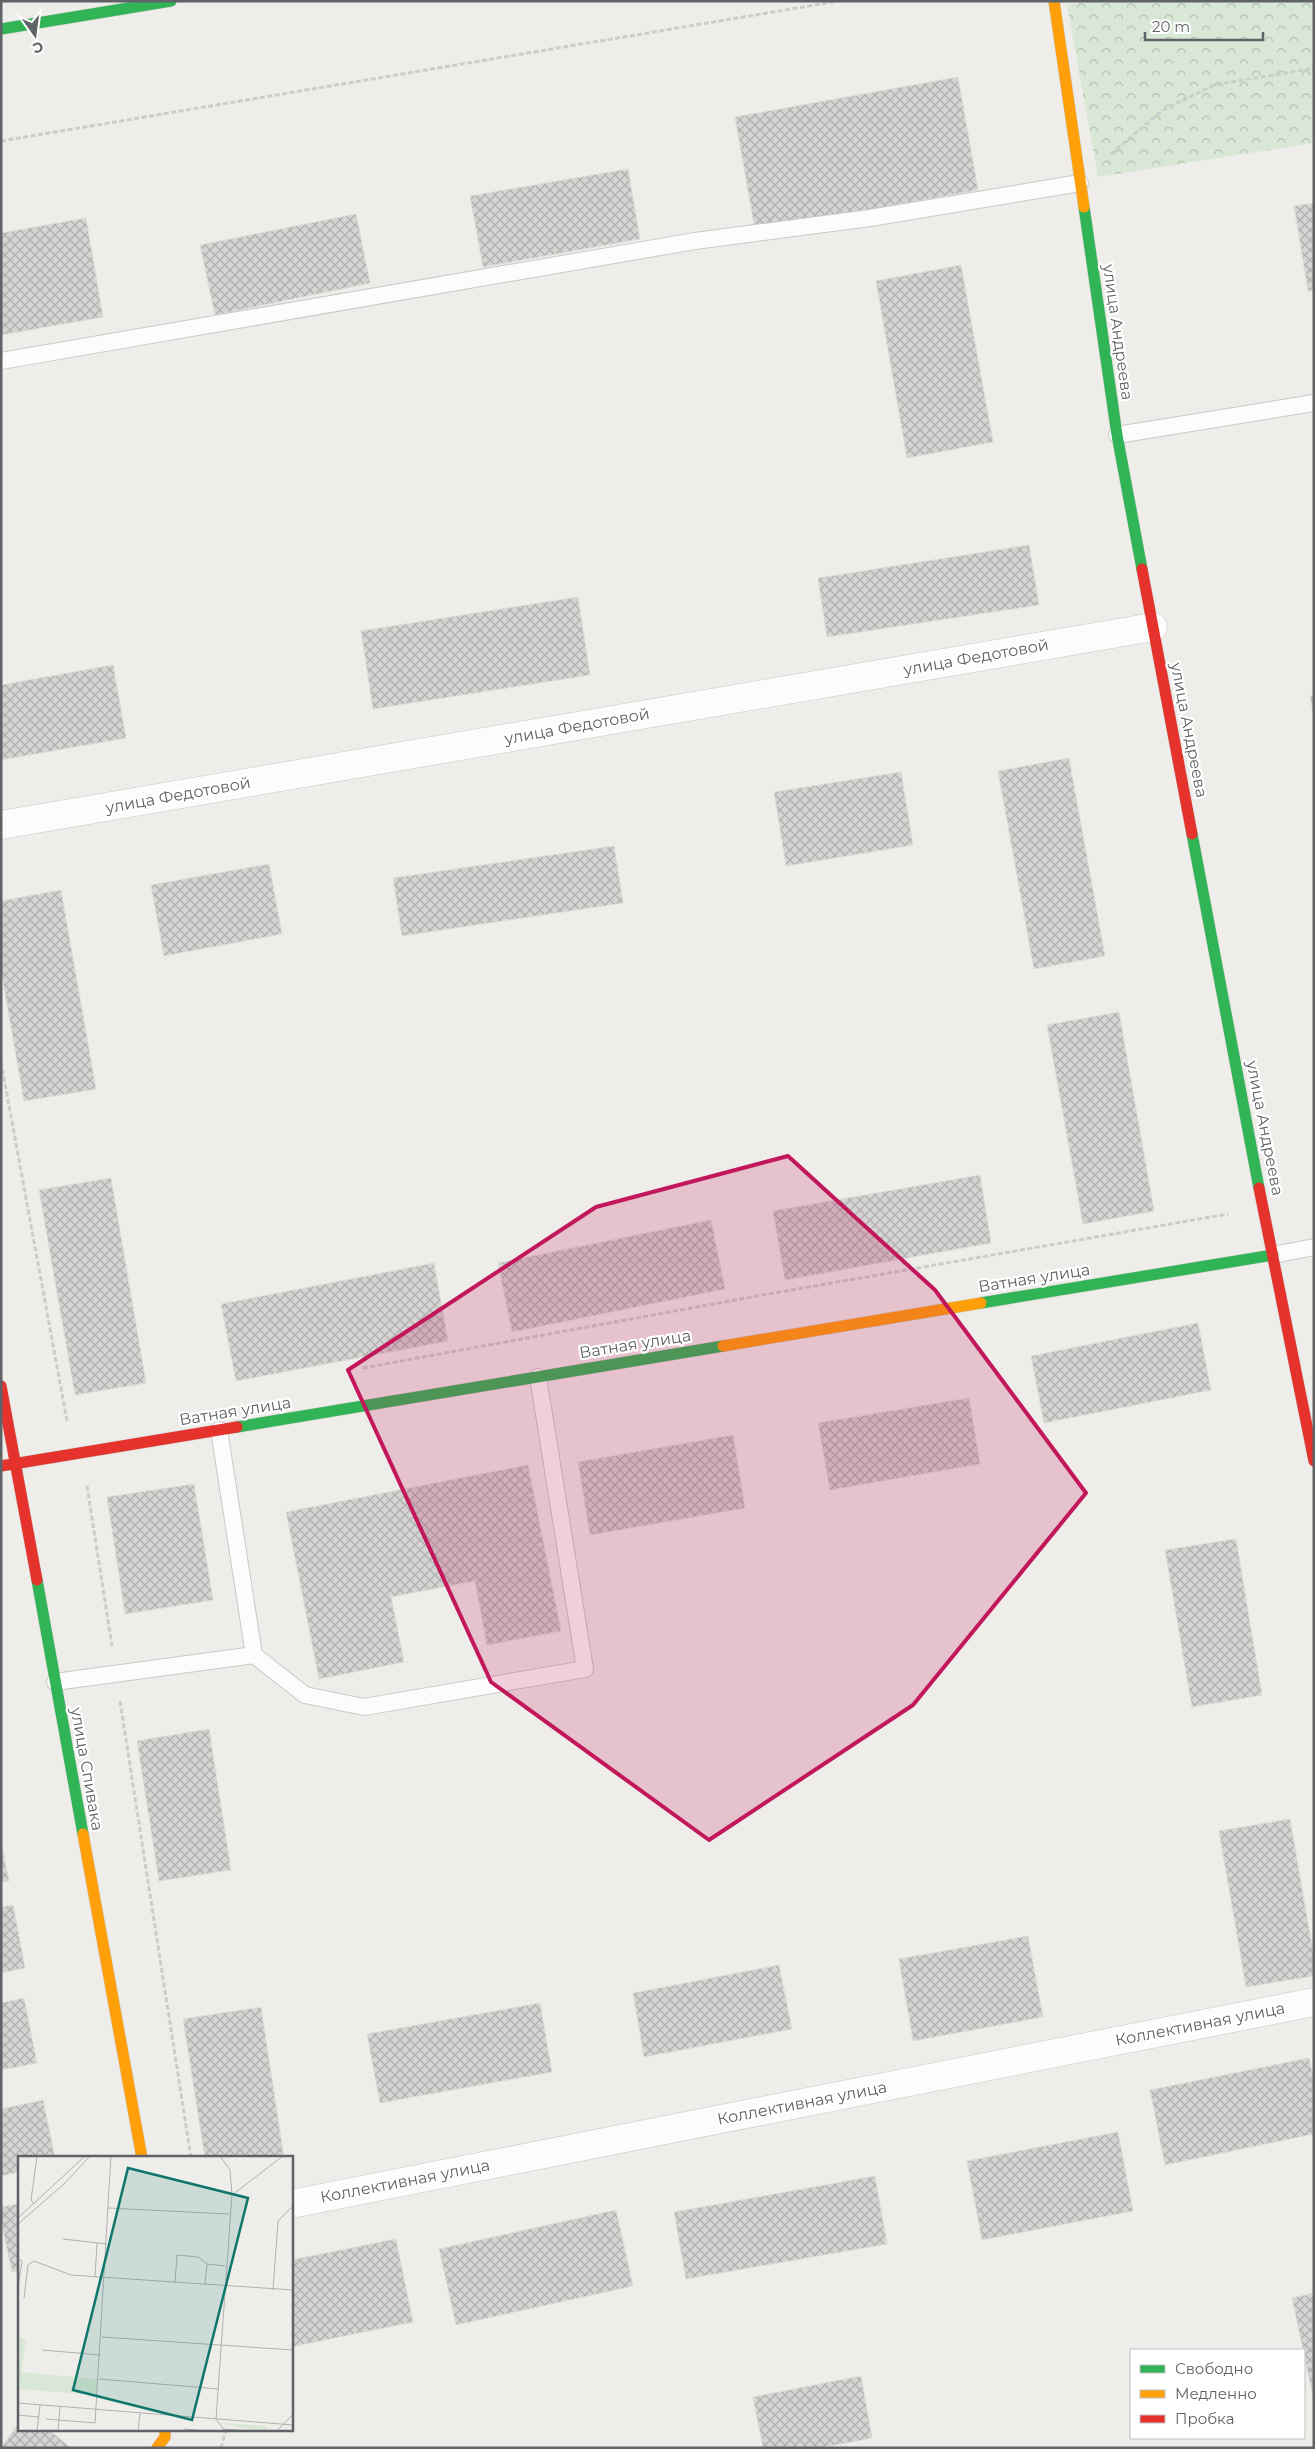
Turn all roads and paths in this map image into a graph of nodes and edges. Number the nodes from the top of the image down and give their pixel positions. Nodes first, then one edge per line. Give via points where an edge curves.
1 (171, 1) edge
2 (839, 1) edge
3 (1054, 1) edge
4 (1, 30) edge
5 (1314, 66) edge
6 (1, 141) edge
7 (1079, 179) junction
8 (1, 361) edge
9 (1314, 403) edge
10 (1117, 435) junction
11 (1153, 627) junction
12 (1, 825) edge
13 (1, 1062) edge
14 (1263, 1208) junction
15 (1314, 1247) edge
16 (1273, 1255) junction
17 (361, 1368) dead end
18 (538, 1377) junction
19 (1, 1386) edge
20 (76, 1420) dead end
21 (67, 1422) junction
22 (219, 1430) junction
23 (11, 1432) junction
24 (81, 1452) junction
25 (1314, 1461) edge
26 (14, 1464) junction
27 (1, 1466) edge
28 (254, 1655) junction
29 (116, 1673) junction
30 (54, 1682) junction
31 (1314, 2002) edge
32 (142, 2156) edge
33 (191, 2156) edge
34 (292, 2204) edge
35 (225, 2432) edge
36 (221, 2448) edge

1 - 4 main road
2 - 6 path
3 - 7 main road, улица Андреева
5 - 7 path via 1214,86 1163,110
7 - 8 lane via 870,218 694,241
7 - 10 main road, улица Андреева
9 - 10 lane
10 - 11 main road, улица Андреева
11 - 12 street, улица Федотовой
11 - 14 main road, улица Андреева
13 - 21 path
14 - 16 main road, улица Андреева
14 - 17 path
15 - 16 lane
16 - 18 main road, Ватная улица
16 - 25 main road, улица Андреева
18 - 22 main road, Ватная улица
18 - 28 lane via 585,1669 364,1707 305,1695
19 - 23 main road, улица Спивака
20 - 21 path
21 - 23 path
21 - 24 path
22 - 24 main road, Ватная улица
22 - 28 lane
23 - 26 main road, улица Спивака
24 - 26 main road, Ватная улица
24 - 29 path
26 - 27 main road, Ватная улица
26 - 30 main road, улица Спивака
28 - 29 lane
29 - 30 lane
29 - 33 path
30 - 32 main road, улица Спивака
31 - 34 street, Коллективная улица
35 - 36 path

